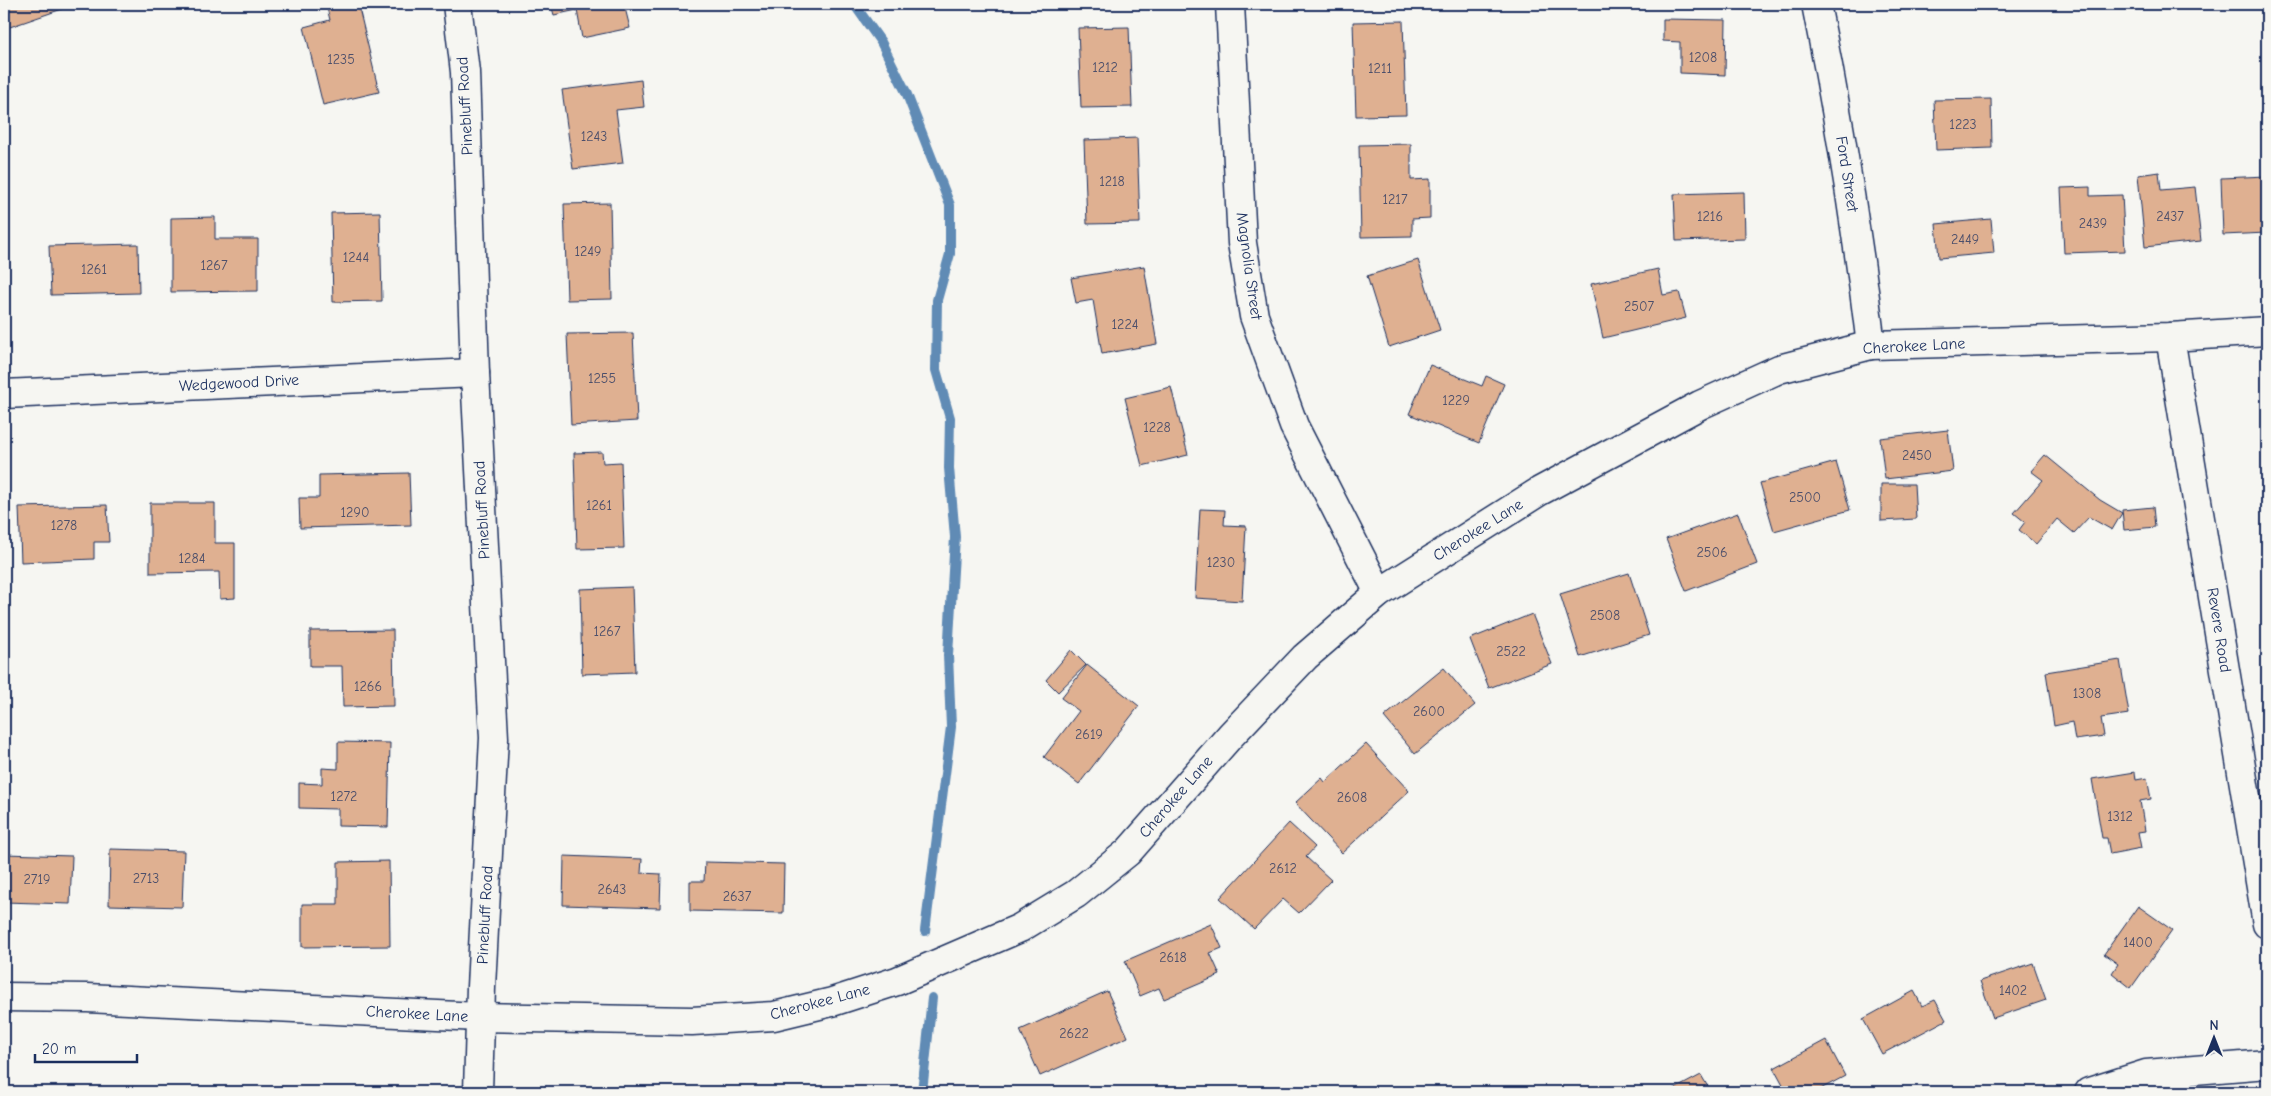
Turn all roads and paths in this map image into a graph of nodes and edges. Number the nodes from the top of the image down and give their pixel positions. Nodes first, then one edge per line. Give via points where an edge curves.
1 (458, 4) edge
2 (1230, 4) edge
3 (1816, 4) edge
4 (2267, 331) edge
5 (2170, 337) junction
6 (1870, 345) junction
7 (475, 373) junction
8 (4, 394) edge
9 (1379, 592) junction
10 (2267, 924) edge
11 (4, 997) edge
12 (479, 1017) junction
13 (2267, 1064) edge
14 (478, 1092) edge
15 (2089, 1092) edge

1 - 7 street, Pinebluff Road via 464,72
2 - 9 street, Magnolia Street via 1242,243 1254,316 1294,426
3 - 6 street, Ford Street via 1853,212
4 - 5 street, Cherokee Lane
5 - 6 street, Cherokee Lane
5 - 10 street, Revere Road
6 - 9 street, Cherokee Lane via 1779,369 1700,405 1540,491
7 - 8 street, Wedgewood Drive
7 - 12 street, Pinebluff Road via 494,738
9 - 12 street, Cherokee Lane via 1305,657 1128,852 1076,894 1020,928 897,981 774,1016 692,1021
11 - 12 street, Cherokee Lane
12 - 14 street, Pinebluff Road
13 - 15 street via 2146,1074

